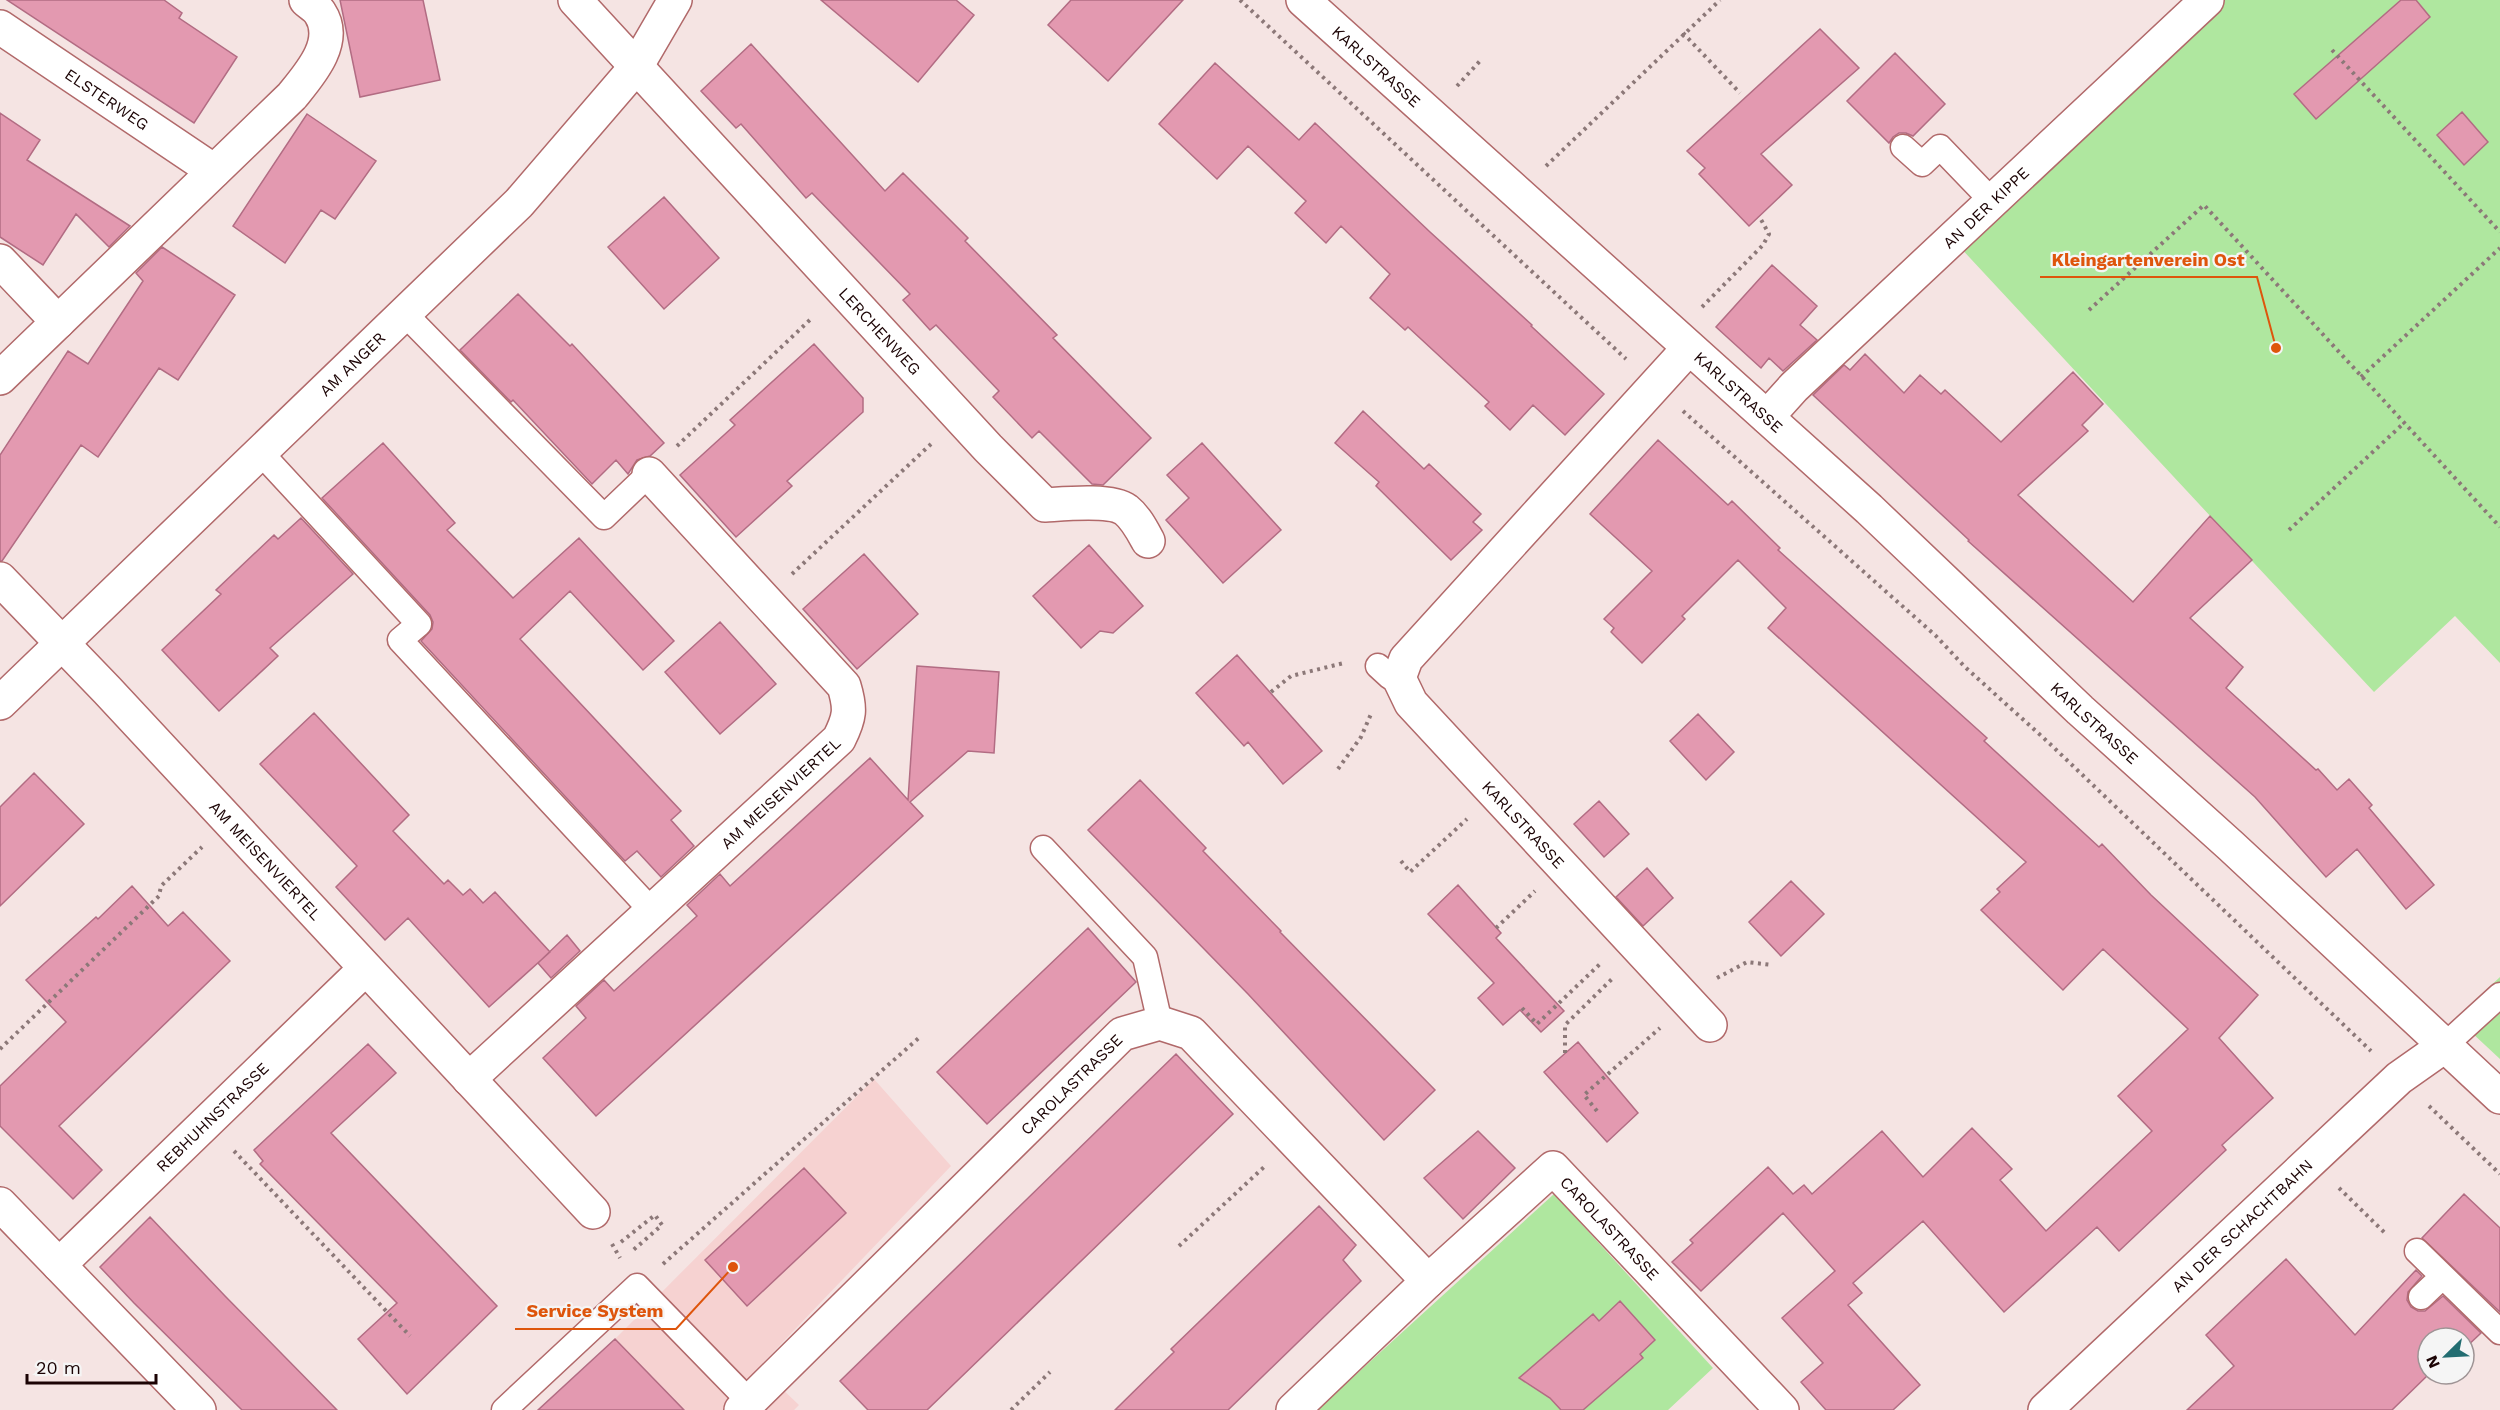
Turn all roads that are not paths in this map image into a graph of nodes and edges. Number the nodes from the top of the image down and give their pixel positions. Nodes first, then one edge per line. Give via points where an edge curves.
1 (306, 0) edge
2 (575, 0) edge
3 (675, 0) edge
4 (1304, 0) edge
5 (2207, 0) edge
6 (0, 27) edge
7 (636, 66) junction
8 (1903, 147) dead end
9 (214, 171) junction
10 (1992, 201) junction
11 (0, 261) edge
12 (404, 313) junction
13 (58, 322) junction
14 (1682, 342) junction
15 (0, 378) edge
16 (1767, 417) junction
17 (260, 452) junction
18 (649, 474) joint
19 (1148, 541) dead end
20 (0, 579) edge
21 (62, 642) junction
22 (0, 703) edge
23 (1043, 848) dead end
24 (652, 911) junction
25 (365, 969) junction
26 (2500, 994) edge
27 (1700, 1013) road end
28 (1160, 1023) junction
29 (2443, 1047) junction
30 (469, 1079) junction
31 (2500, 1097) edge
32 (0, 1204) edge
33 (593, 1212) dead end
34 (2416, 1251) road end
35 (59, 1266) junction
36 (2442, 1277) junction
37 (1428, 1281) junction
38 (2421, 1297) dead end
39 (2500, 1332) edge
40 (750, 1407) edge
41 (199, 1410) edge
42 (504, 1410) edge
43 (1293, 1410) edge
44 (1782, 1410) edge
45 (2045, 1410) edge

1 - 9 street via 320,13 327,38 314,70
2 - 7 street, LERCHENWEG
3 - 7 street, AM ANGER
4 - 14 street, KARLSTRASSE
5 - 10 street, AN DER KIPPE
6 - 9 street, ELSTERWEG
7 - 12 street, AM ANGER via 519,203
7 - 19 street, LERCHENWEG via 1045,505 1089,502 1124,508
8 - 10 lane via 1922,164 1940,147
9 - 13 street
10 - 16 street, AN DER KIPPE
11 - 13 street
12 - 17 street, AM ANGER
12 - 18 lane via 604,517
13 - 15 street
14 - 16 street, KARLSTRASSE
14 - 27 street, KARLSTRASSE via 1655,386 1389,674 1411,703
16 - 29 street, KARLSTRASSE
17 - 21 street, AM ANGER
17 - 24 lane via 419,624 400,640
18 - 24 street, AM MEISENVIERTEL via 844,686 850,706 839,739
20 - 21 street, AM MEISENVIERTEL
21 - 22 street, AM ANGER
21 - 25 street, AM MEISENVIERTEL
23 - 28 lane via 1145,957
24 - 30 street, AM MEISENVIERTEL
25 - 30 street, AM MEISENVIERTEL
25 - 35 street, REBHUHNSTRASSE
26 - 29 lane
28 - 37 street via 1191,1033
28 - 40 street, CAROLASTRASSE via 1122,1034
29 - 31 street, KARLSTRASSE
29 - 45 street, AN DER SCHACHTBAHN via 2399,1077
30 - 33 street, AM MEISENVIERTEL
32 - 35 street
34 - 36 lane
35 - 41 street
36 - 38 lane
36 - 39 lane
37 - 43 street, CAROLASTRASSE
37 - 44 street, CAROLASTRASSE via 1553,1168
40 - 42 lane via 637,1286

